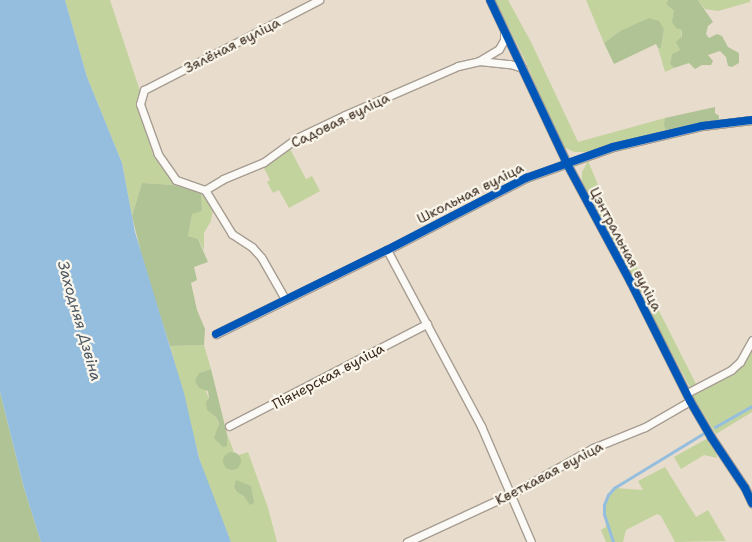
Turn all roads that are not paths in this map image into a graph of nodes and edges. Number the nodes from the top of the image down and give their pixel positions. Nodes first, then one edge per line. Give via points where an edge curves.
1 (319, 0) edge
2 (490, 0) edge
3 (504, 31) junction
4 (479, 61) junction
5 (522, 68) junction
6 (752, 120) edge
7 (567, 164) junction
8 (205, 190) junction
9 (388, 250) junction
10 (285, 299) junction
11 (427, 324) junction
12 (216, 334) dead end
13 (752, 340) edge
14 (686, 393) junction
15 (690, 401) junction
16 (229, 426) dead end
17 (511, 494) junction
18 (752, 503) edge
19 (407, 542) edge
20 (531, 542) edge

1 - 8 street, Зялёная вуліца via 144,90 140,104 158,154 176,180
2 - 3 street, Цэнтральная вуліца
3 - 4 street, Садовая вуліца via 499,49
3 - 5 street, Цэнтральная вуліца
4 - 5 street, Садовая вуліца
4 - 8 street, Садовая вуліца via 458,66 345,115 297,138 264,162
5 - 7 street, Цэнтральная вуліца
6 - 7 street, Школьная вуліца via 702,126 613,147
7 - 9 street, Школьная вуліца via 526,178
7 - 14 street, Цэнтральная вуліца
8 - 10 street via 232,234 261,257
9 - 10 street, Школьная вуліца
9 - 11 street
10 - 12 street, Школьная вуліца
11 - 16 street, Піянерская вуліца
11 - 17 street
13 - 14 street via 740,362 731,370
14 - 15 street, Цэнтральная вуліца
15 - 17 street, Кветкавая вуліца via 645,427 593,448
15 - 18 street, Цэнтральная вуліца
17 - 19 street, Кветкавая вуліца
17 - 20 street

